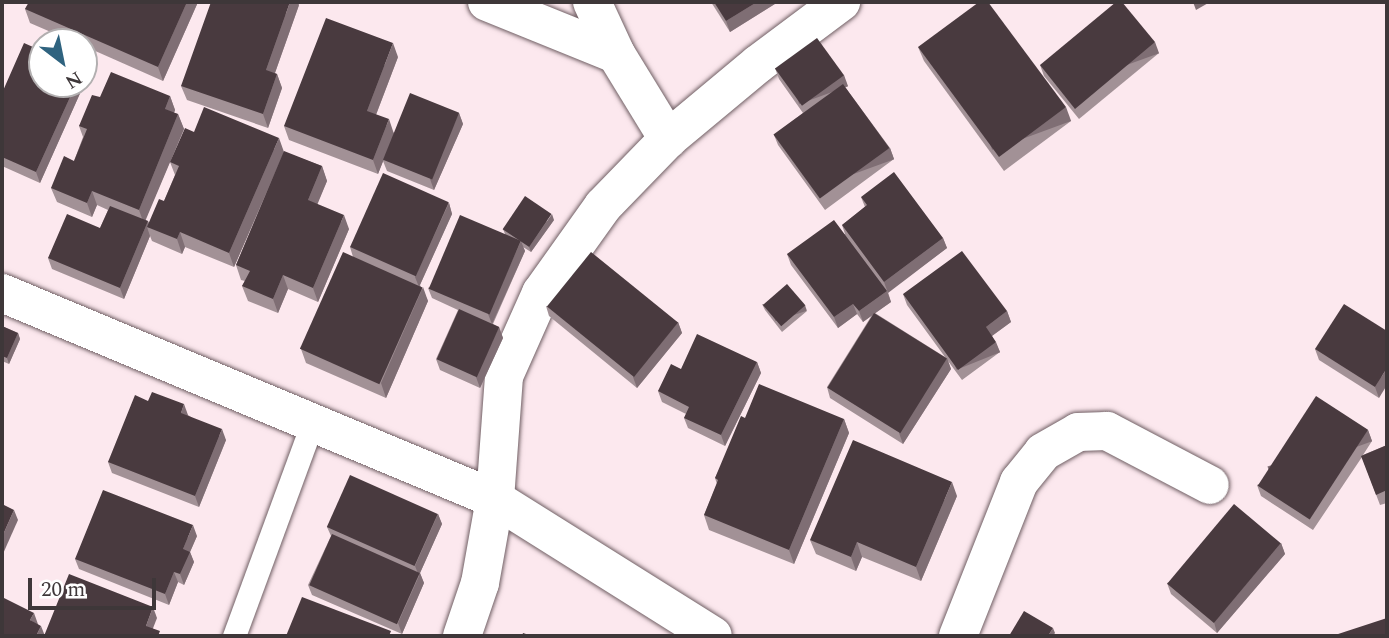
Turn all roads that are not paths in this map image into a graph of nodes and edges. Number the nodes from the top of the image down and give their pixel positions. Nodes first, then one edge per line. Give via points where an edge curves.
1 (487, 2) edge
2 (592, 2) edge
3 (841, 2) edge
4 (617, 54) junction
5 (668, 139) junction
6 (2, 293) edge
7 (313, 421) junction
8 (1210, 485) dead end
9 (495, 499) junction
10 (234, 636) edge
11 (461, 636) edge
12 (713, 636) edge
13 (958, 636) edge

1 - 4 street
2 - 4 street
3 - 5 street
4 - 5 street
5 - 9 street via 603,206 541,293 504,376
6 - 7 street
7 - 9 street
7 - 10 lane
8 - 13 street via 1107,431 1078,432 1043,452 1019,482
9 - 11 street via 480,583
9 - 12 street

